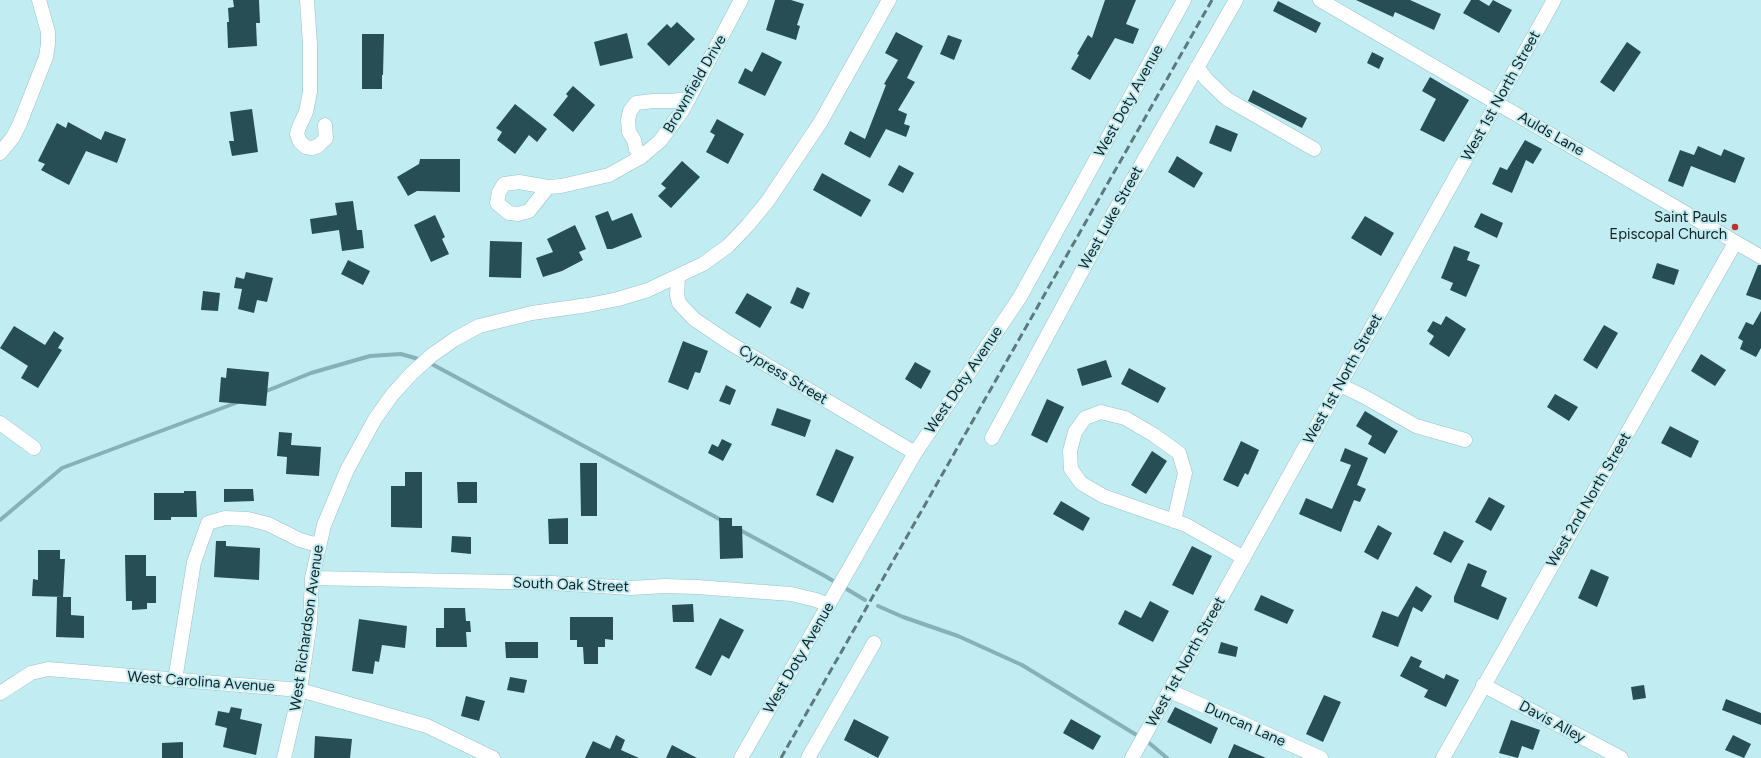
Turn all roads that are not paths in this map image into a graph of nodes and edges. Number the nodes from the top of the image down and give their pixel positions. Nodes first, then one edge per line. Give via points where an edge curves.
1 (39, 0) edge
2 (307, 0) edge
3 (741, 0) edge
4 (889, 0) edge
5 (1184, 0) edge
6 (1236, 0) edge
7 (1320, 0) edge
8 (1554, 0) edge
9 (1197, 68) junction
10 (688, 99) junction
11 (1497, 103) junction
12 (325, 125) dead end
13 (1314, 149) dead end
14 (0, 153) edge
15 (641, 157) junction
16 (548, 187) dead end
17 (1735, 243) junction
18 (1759, 251) edge
19 (678, 277) junction
20 (1340, 385) junction
21 (0, 423) edge
22 (992, 438) dead end
23 (1465, 440) dead end
24 (34, 448) dead end
25 (915, 453) junction
26 (1174, 521) junction
27 (318, 545) junction
28 (1244, 558) junction
29 (312, 578) junction
30 (829, 605) junction
31 (874, 643) dead end
32 (175, 680) junction
33 (1483, 685) junction
34 (300, 690) junction
35 (1170, 691) junction
36 (0, 693) edge
37 (284, 758) edge
38 (492, 758) edge
39 (741, 758) edge
40 (808, 758) edge
41 (1132, 758) edge
42 (1321, 758) edge
43 (1442, 758) edge
44 (1621, 758) edge

1 - 14 street via 48,32 46,57 20,123
2 - 12 street via 310,92 306,112 298,126 300,142 312,148 318,146 326,138
3 - 10 street, Brownfield Drive
4 - 19 street, West Richardson Avenue via 820,123 767,202 728,246 703,264
5 - 25 street, West Doty Avenue via 1020,297
6 - 9 street, West Luke Street
7 - 11 street, Aulds Lane
8 - 11 street, West 1st North Street
9 - 13 street via 1227,99
9 - 22 street, West Luke Street via 1109,221
10 - 15 street, Brownfield Drive via 668,132
10 - 15 street via 636,103 630,111 628,120 630,132
11 - 17 street, Aulds Lane
11 - 20 street, West 1st North Street
15 - 16 street, Brownfield Drive via 609,175
17 - 18 street, Aulds Lane
17 - 33 street, West 2nd North Street
19 - 25 street, Cypress Street via 676,287 679,303 694,319 741,350
19 - 27 street, West Richardson Avenue via 618,299 532,312 479,326 432,354 392,395 375,419 334,498
20 - 23 street via 1416,426
20 - 28 street, West 1st North Street
21 - 24 street
25 - 30 street, West Doty Avenue
26 - 26 street via 1103,496 1081,483 1071,470 1070,451 1075,432 1085,418 1101,412 1125,418 1154,434 1179,453 1185,473
26 - 28 street via 1186,525
27 - 29 street, West Richardson Avenue
27 - 32 street via 300,540 268,524 248,519 225,518 208,523 194,562
28 - 35 street, West 1st North Street
29 - 30 street, South Oak Street via 552,583 630,588 697,587 791,594
29 - 34 street, West Richardson Avenue via 310,623
30 - 39 street, West Doty Avenue
31 - 40 street
32 - 34 street, West Carolina Avenue
32 - 36 street, West Carolina Avenue via 48,669 31,673
33 - 43 street, West 2nd North Street
33 - 44 street, Davis Alley
34 - 37 street, West Richardson Avenue
34 - 38 street, West Carolina Avenue via 427,726
35 - 41 street, West 1st North Street
35 - 42 street, Duncan Lane

